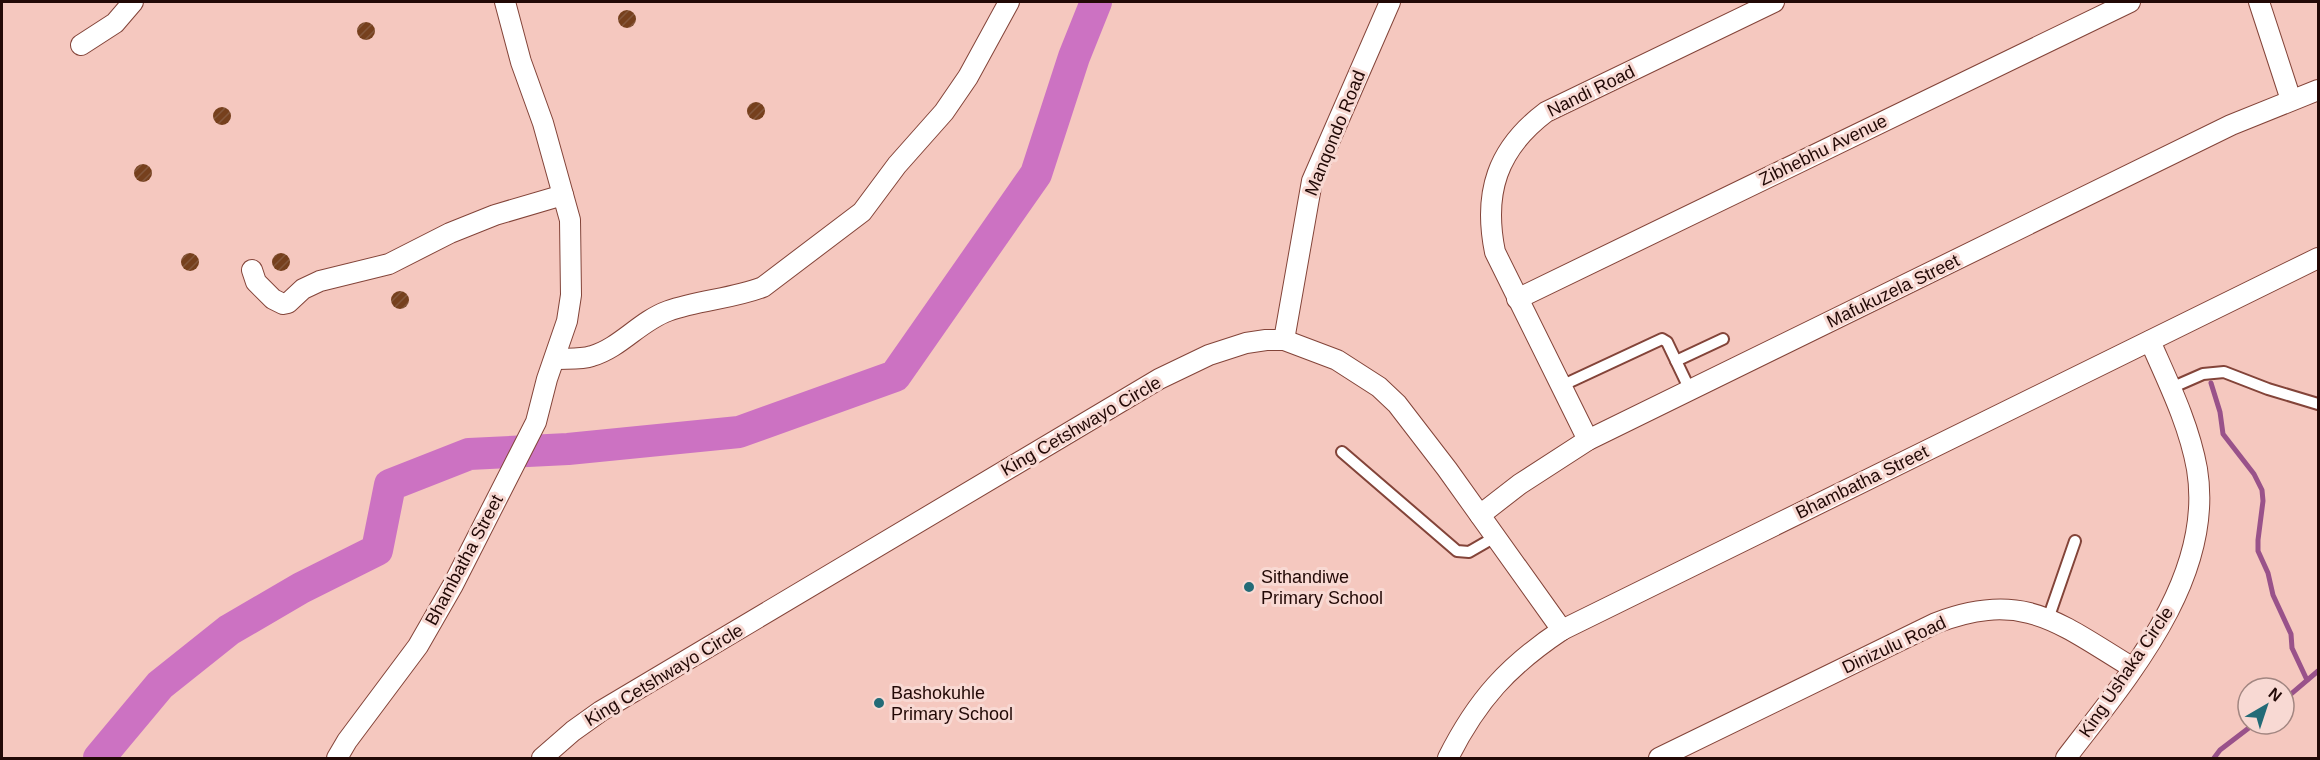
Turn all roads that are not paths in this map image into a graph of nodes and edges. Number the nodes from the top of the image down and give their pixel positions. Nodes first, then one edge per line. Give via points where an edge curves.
1 (133, 2) edge
2 (505, 2) edge
3 (1009, 2) edge
4 (1390, 2) edge
5 (2130, 2) edge
6 (2259, 2) edge
7 (1766, 3) edge
8 (81, 45) dead end
9 (2319, 90) edge
10 (2291, 100) junction
11 (563, 195) junction
12 (2319, 258) edge
13 (252, 270) dead end
14 (1517, 299) junction
15 (1723, 339) dead end
16 (1284, 340) junction
17 (2150, 341) junction
18 (557, 352) junction
19 (1676, 361) junction
20 (1561, 386) junction
21 (2171, 388) junction
22 (1690, 390) junction
23 (2319, 404) edge
24 (1588, 440) junction
25 (1342, 452) dead end
26 (1480, 515) junction
27 (1495, 537) junction
28 (2075, 542) dead end
29 (2048, 619) junction
30 (1562, 630) junction
31 (2133, 668) junction
32 (337, 759) edge
33 (542, 759) edge
34 (1448, 759) edge
35 (1659, 759) edge
36 (2066, 759) edge

1 - 8 street via 115,23
2 - 11 street, Bhambatha Street
3 - 18 street via 944,112 857,216 763,287 670,310 592,356
4 - 16 street, Manqondo Road via 1312,181
5 - 14 street, Zibhebhu Avenue
6 - 10 street
7 - 14 street, Nandi Road via 1546,112 1525,129 1500,165 1490,205 1495,252
9 - 10 street, Mafukuzela Street
10 - 22 street, Mafukuzela Street via 2231,125
11 - 13 street via 495,215 389,264 320,281 288,303 273,299 256,282
11 - 18 street, Bhambatha Street via 570,220 572,295
12 - 17 street, Bhambatha Street
14 - 20 street, Nandi Road
15 - 19 lane
16 - 26 street, King Cetshwayo Circle via 1337,360 1379,387 1397,404
16 - 33 street, King Cetshwayo Circle via 1246,343 1209,355 1160,379 601,711
17 - 21 street, King Ushaka Circle
17 - 30 street, Bhambatha Street
18 - 32 street, Bhambatha Street via 536,422 453,585 418,646
19 - 20 lane via 1667,342 1658,339
19 - 22 lane
20 - 24 street, Nandi Road
21 - 23 lane via 2203,374 2224,372
21 - 31 street, King Ushaka Circle via 2197,470 2197,520 2193,548 2173,602
22 - 24 street, Mafukuzela Street
24 - 26 street, Mafukuzela Street
25 - 27 lane via 1457,551 1469,552
26 - 27 street, King Cetshwayo Circle
27 - 30 street, King Cetshwayo Circle
28 - 29 lane
29 - 31 street, Dinizulu Road
29 - 35 street, Dinizulu Road via 2023,610 1992,608 1955,616
30 - 34 street, Bhambatha Street via 1526,656 1487,695 1465,725
31 - 36 street, King Ushaka Circle

